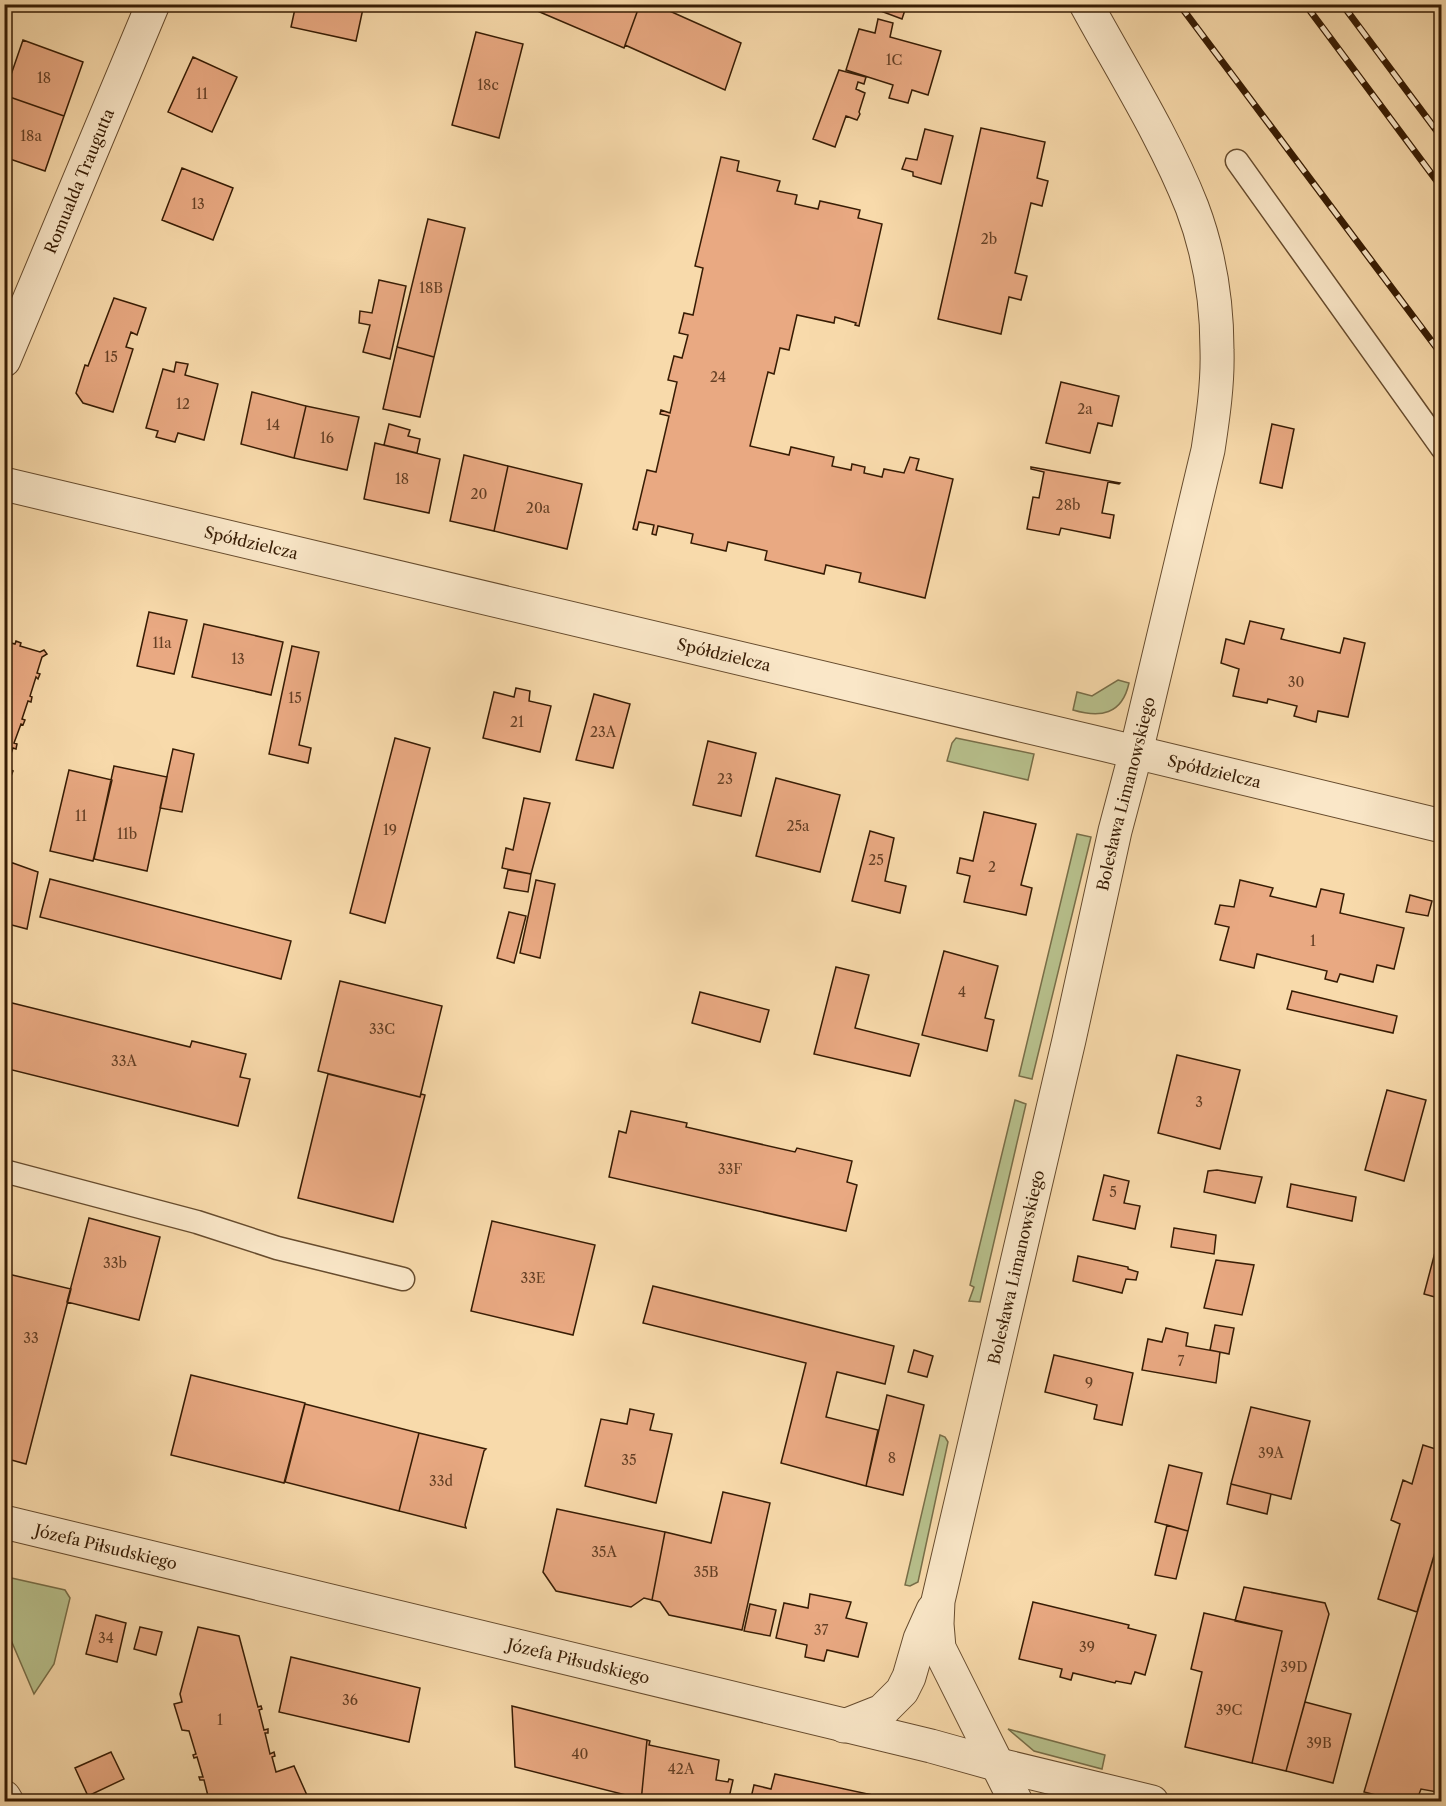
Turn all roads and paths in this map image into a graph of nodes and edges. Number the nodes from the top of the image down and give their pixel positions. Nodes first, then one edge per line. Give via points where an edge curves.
1 (153, 4) edge
2 (1086, 4) edge
3 (1238, 161) dead end
4 (4, 360) edge
5 (1442, 448) edge
6 (4, 484) edge
7 (1136, 752) junction
8 (1442, 826) edge
9 (4, 1170) edge
10 (403, 1279) dead end
11 (4, 1522) edge
12 (938, 1601) junction
13 (844, 1726) junction
14 (999, 1765) junction
15 (4, 1797) edge
16 (7, 1802) edge
17 (1016, 1802) edge
18 (1152, 1802) edge

1 - 4 street, Romualda Traugutta
2 - 7 street, Bolesława Limanowskiego via 1193,209 1205,250 1218,352 1208,450
3 - 5 lane
6 - 7 street, Spółdzielcza
7 - 8 street, Spółdzielcza
7 - 12 street, Bolesława Limanowskiego
9 - 10 lane via 278,1248
11 - 13 street, Józefa Piłsudskiego
12 - 13 street, Bolesława Limanowskiego via 902,1691 882,1711
12 - 14 street, Bolesława Limanowskiego via 939,1648
13 - 14 street, Józefa Piłsudskiego
14 - 17 street, Bolesława Limanowskiego
14 - 18 street, Józefa Piłsudskiego
15 - 16 street

